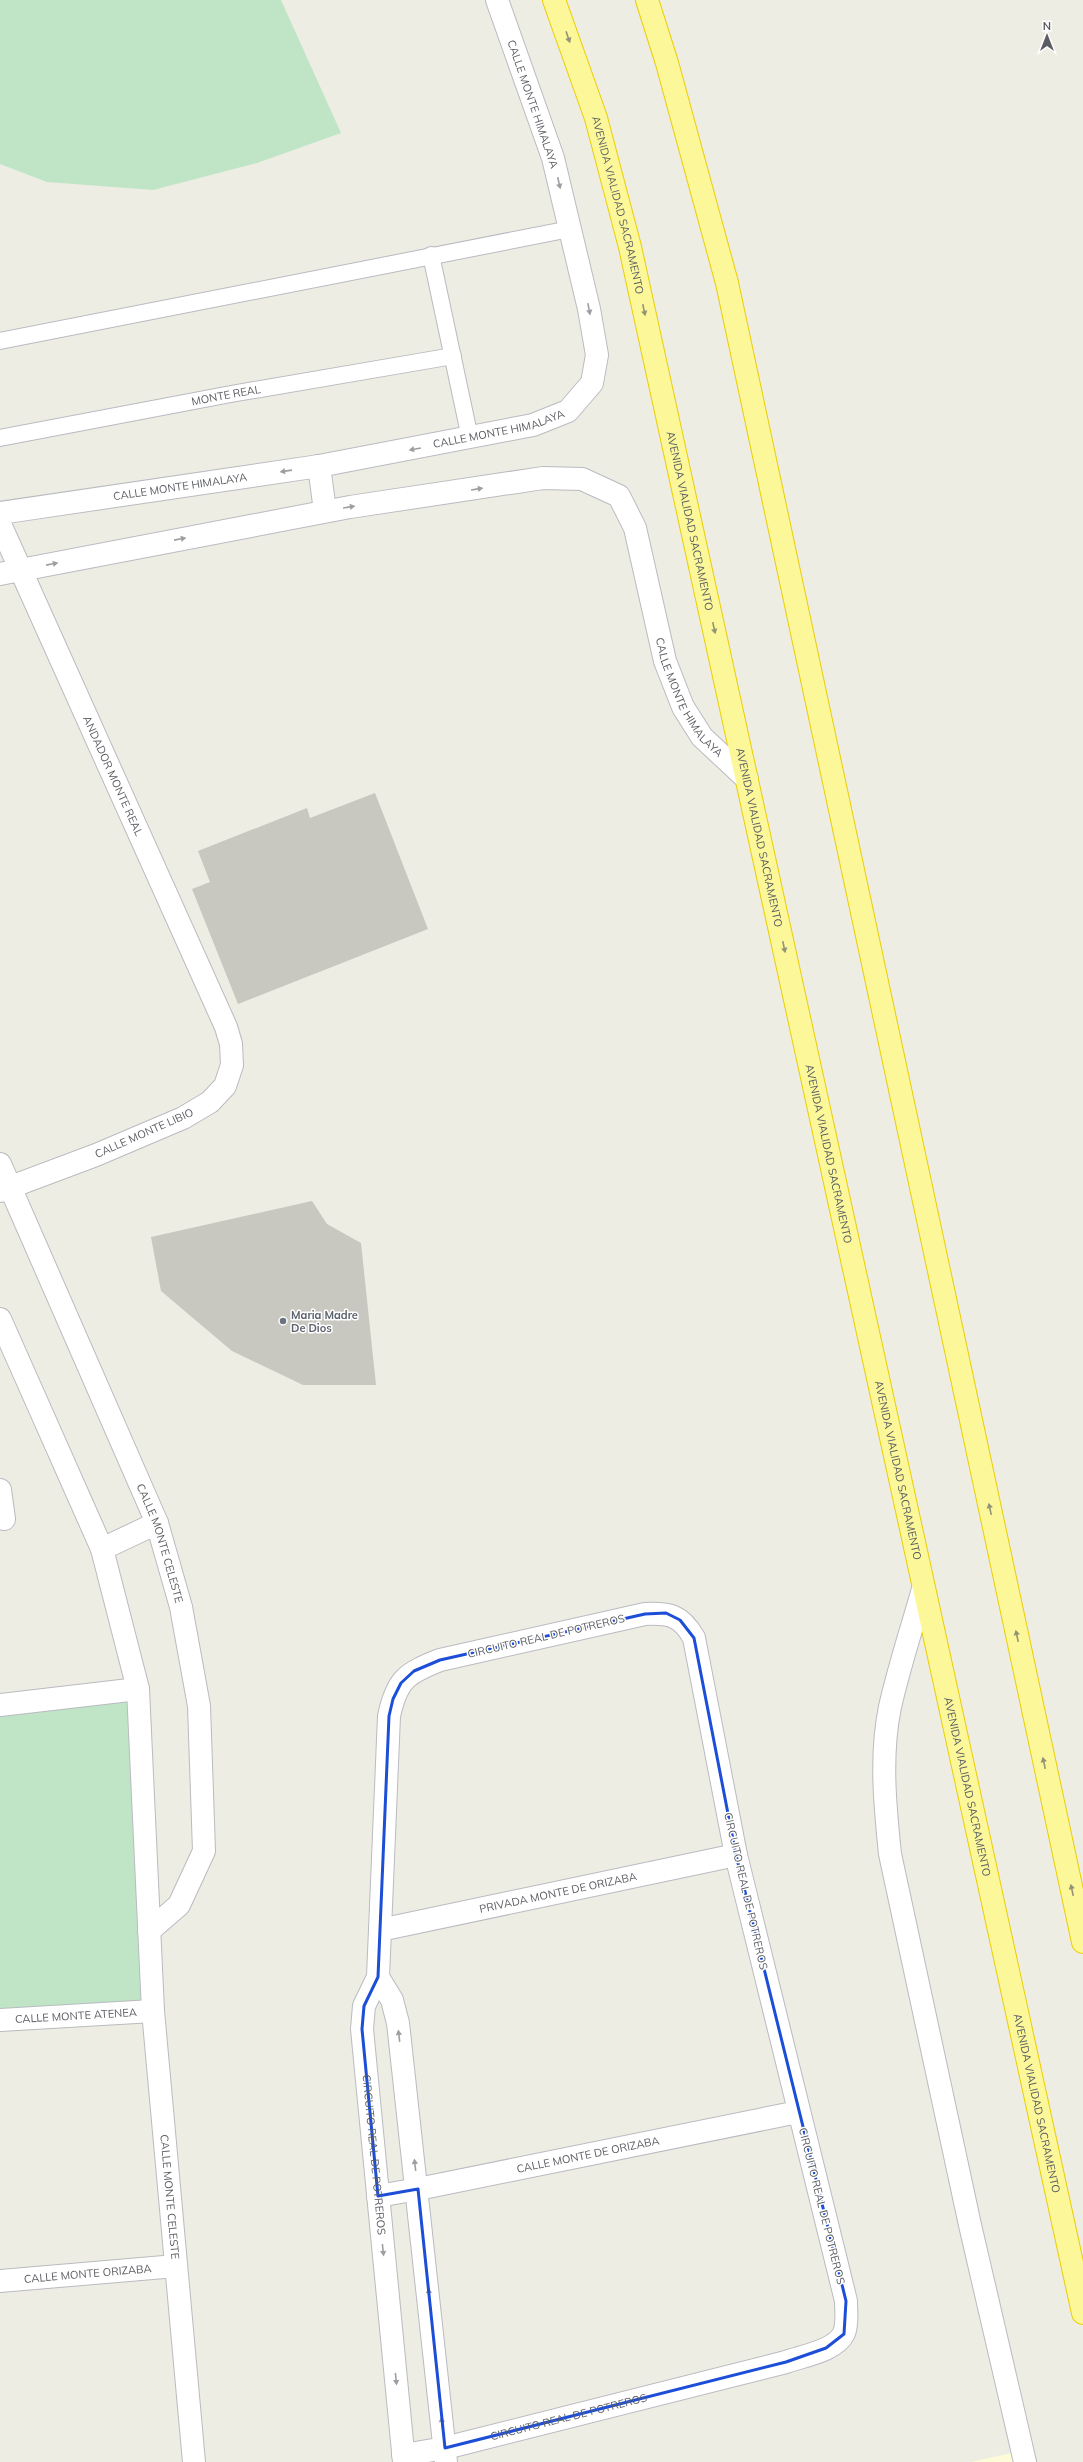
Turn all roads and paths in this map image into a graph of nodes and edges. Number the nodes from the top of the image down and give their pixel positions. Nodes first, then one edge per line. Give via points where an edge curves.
1 (497, 0) edge
2 (554, 0) edge
3 (647, 0) edge
4 (570, 229) junction
5 (431, 256) junction
6 (0, 341) edge
7 (453, 356) junction
8 (0, 438) edge
9 (470, 438) junction
10 (319, 466) junction
11 (325, 511) junction
12 (0, 513) edge
13 (0, 524) edge
14 (22, 569) junction
15 (0, 574) edge
16 (747, 779) junction
17 (226, 1028) joint
18 (0, 1164) edge
19 (6, 1190) edge
20 (0, 1319) edge
21 (0, 1490) edge
22 (4, 1519) dead end
23 (157, 1523) junction
24 (102, 1549) junction
25 (923, 1589) junction
26 (138, 1689) junction
27 (0, 1705) edge
28 (736, 1855) junction
29 (380, 1930) junction
30 (149, 1931) junction
31 (1083, 1942) edge
32 (378, 1977) junction
33 (153, 2011) junction
34 (0, 2020) edge
35 (798, 2112) junction
36 (418, 2190) junction
37 (378, 2196) junction
38 (176, 2266) junction
39 (0, 2281) edge
40 (1083, 2313) edge
41 (445, 2455) edge
42 (404, 2458) edge
43 (194, 2462) edge
44 (1025, 2462) edge

1 -> 4 street, CALLE MONTE HIMALAYA via 553,158
2 -> 16 highway, AVENIDA VIALIDAD SACRAMENTO via 596,118 630,247
31 -> 3 highway via 727,284 667,63
4 - 5 lane
4 -> 9 street, CALLE MONTE HIMALAYA via 597,355 592,383 568,411 533,425
5 - 6 lane
5 - 7 lane
7 - 8 lane, MONTE REAL via 230,394
7 - 9 lane
9 -> 10 street, CALLE MONTE HIMALAYA
10 - 11 street
10 -> 12 street, CALLE MONTE HIMALAYA
14 -> 11 street, CALLE MONTE HIMALAYA
11 -> 16 street, CALLE MONTE HIMALAYA via 543,478 582,479 619,496 635,528 666,661 683,708 702,737
13 - 14 street, ANDADOR MONTE REAL
14 - 15 street, CALLE MONTE HIMALAYA
14 - 17 street, ANDADOR MONTE REAL
16 -> 25 highway, AVENIDA VIALIDAD SACRAMENTO
17 - 19 street, CALLE MONTE LIBIO via 231,1044 232,1065 225,1086 210,1102 176,1121
18 - 19 street, CALLE MONTE CELESTE
19 - 23 street, CALLE MONTE CELESTE
20 - 24 street, CALLE MONTE CELESTE
21 - 22 street
23 - 24 street
23 - 30 street, CALLE MONTE CELESTE via 181,1607 199,1706 204,1851 178,1905
24 - 26 street, CALLE MONTE CELESTE via 122,1618
25 - 40 highway, AVENIDA VIALIDAD SACRAMENTO
25 - 44 street via 890,1708 885,1759 885,1806 890,1854 970,2225
26 - 27 street
26 - 30 street, CALLE MONTE CELESTE
28 - 29 street, PRIVADA MONTE DE ORIZABA
28 - 29 street, CIRCUITO REAL DE POTREROS via 694,1638 680,1620 666,1613 637,1616 440,1660 414,1670 401,1683 393,1698 389,1716
28 - 35 street, CIRCUITO REAL DE POTREROS
29 - 32 street, CIRCUITO REAL DE POTREROS
30 - 33 street, CALLE MONTE CELESTE
36 -> 32 street via 396,2013 392,2000
32 - 37 street, CIRCUITO REAL DE POTREROS via 364,2006 362,2030
33 - 34 street, CALLE MONTE ATENEA
33 - 38 street, CALLE MONTE CELESTE
35 - 36 street, CALLE MONTE DE ORIZABA
35 - 41 street, CIRCUITO REAL DE POTREROS via 846,2301 844,2334 836,2342 786,2362
36 - 37 street, CALLE MONTE DE ORIZABA
41 -> 36 street
37 -> 42 street, CIRCUITO REAL DE POTREROS
38 - 39 street, CALLE MONTE ORIZABA
38 - 43 street, CALLE MONTE CELESTE
41 - 42 street, CIRCUITO REAL DE POTREROS

